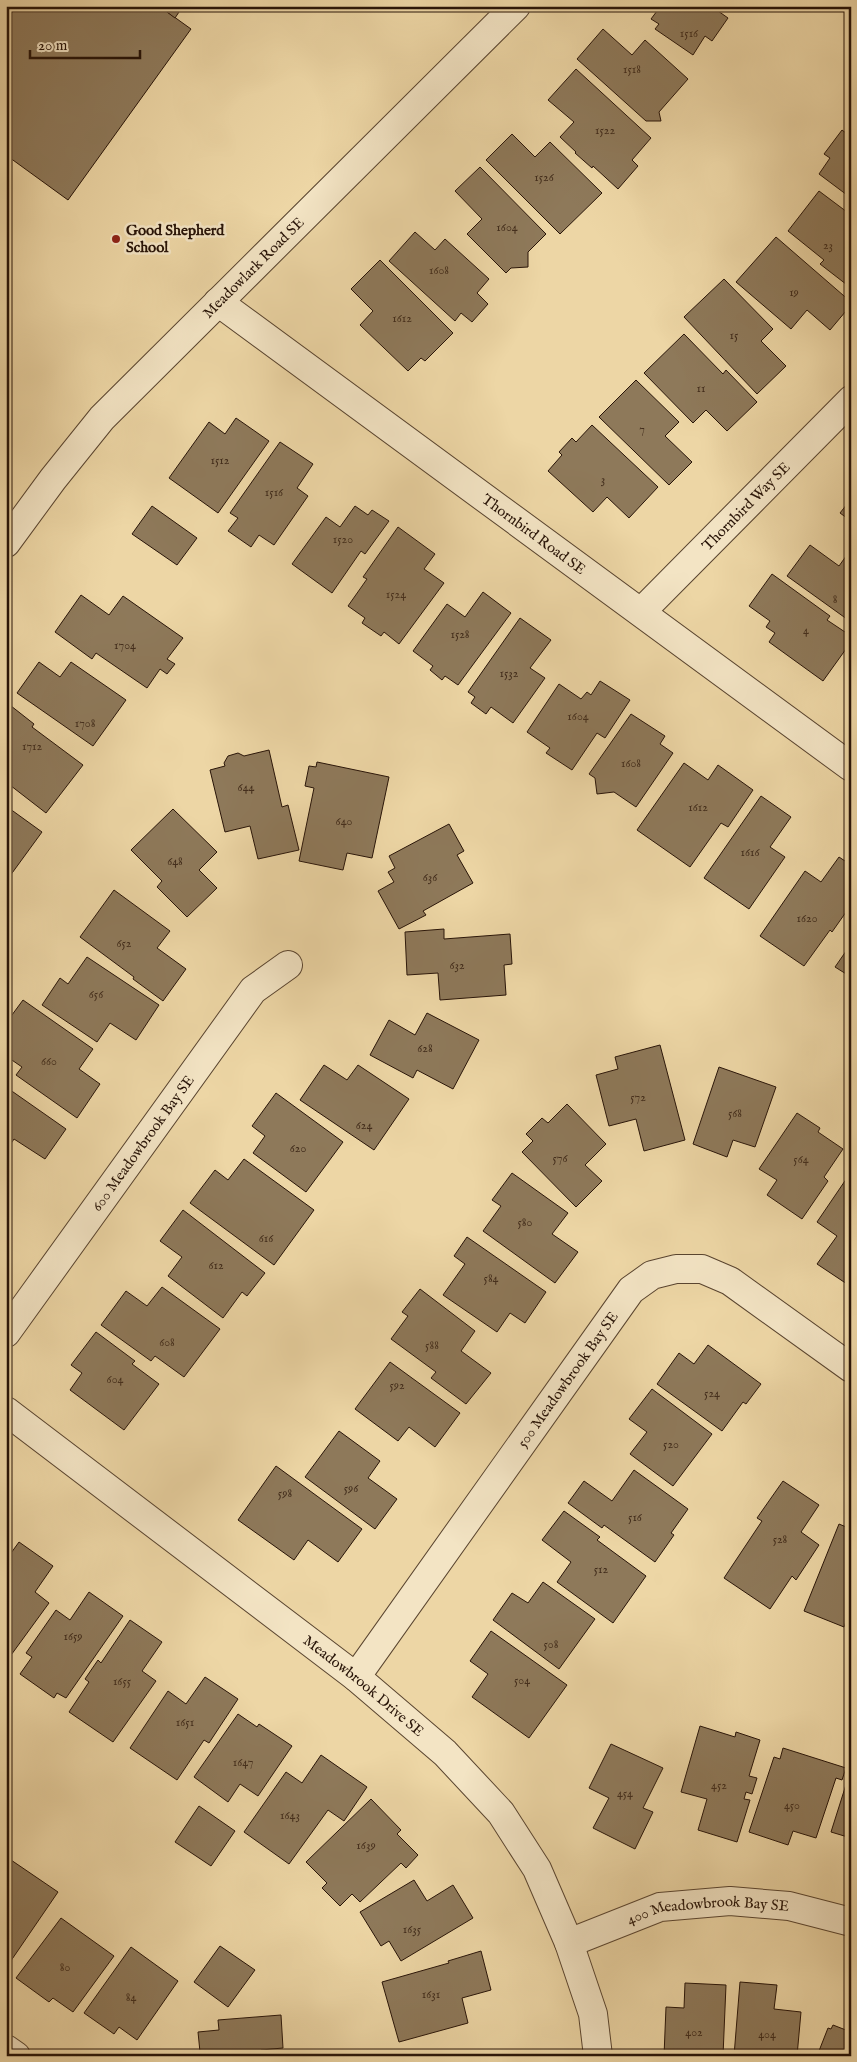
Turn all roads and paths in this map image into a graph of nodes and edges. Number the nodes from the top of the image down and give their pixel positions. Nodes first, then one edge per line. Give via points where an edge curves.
1 (516, 6) edge
2 (218, 302) junction
3 (851, 400) edge
4 (6, 543) edge
5 (640, 612) junction
6 (851, 767) edge
7 (288, 965) dead end
8 (6, 1333) edge
9 (851, 1368) edge
10 (6, 1411) edge
11 (356, 1677) junction
12 (851, 1922) edge
13 (569, 1943) junction
14 (6, 2049) edge
15 (16, 2056) edge
16 (598, 2056) edge

1 - 2 street, Meadowlark Road SE
2 - 4 street, Meadowlark Road SE via 102,418
2 - 5 street, Thornbird Road SE
3 - 5 street, Thornbird Way SE
5 - 6 street, Thornbird Road SE
7 - 8 street, 600 Meadowbrook Bay SE via 253,990
9 - 11 street, 500 Meadowbrook Bay SE via 730,1281 702,1269 676,1269 652,1275 632,1290
10 - 11 street, Meadowbrook Drive SE
11 - 13 street, Meadowbrook Drive SE via 445,1754 501,1812 537,1869
12 - 13 street, 400 Meadowbrook Bay SE via 789,1906 730,1901 660,1907
13 - 16 street, Meadowbrook Drive SE via 593,2014
14 - 15 street

